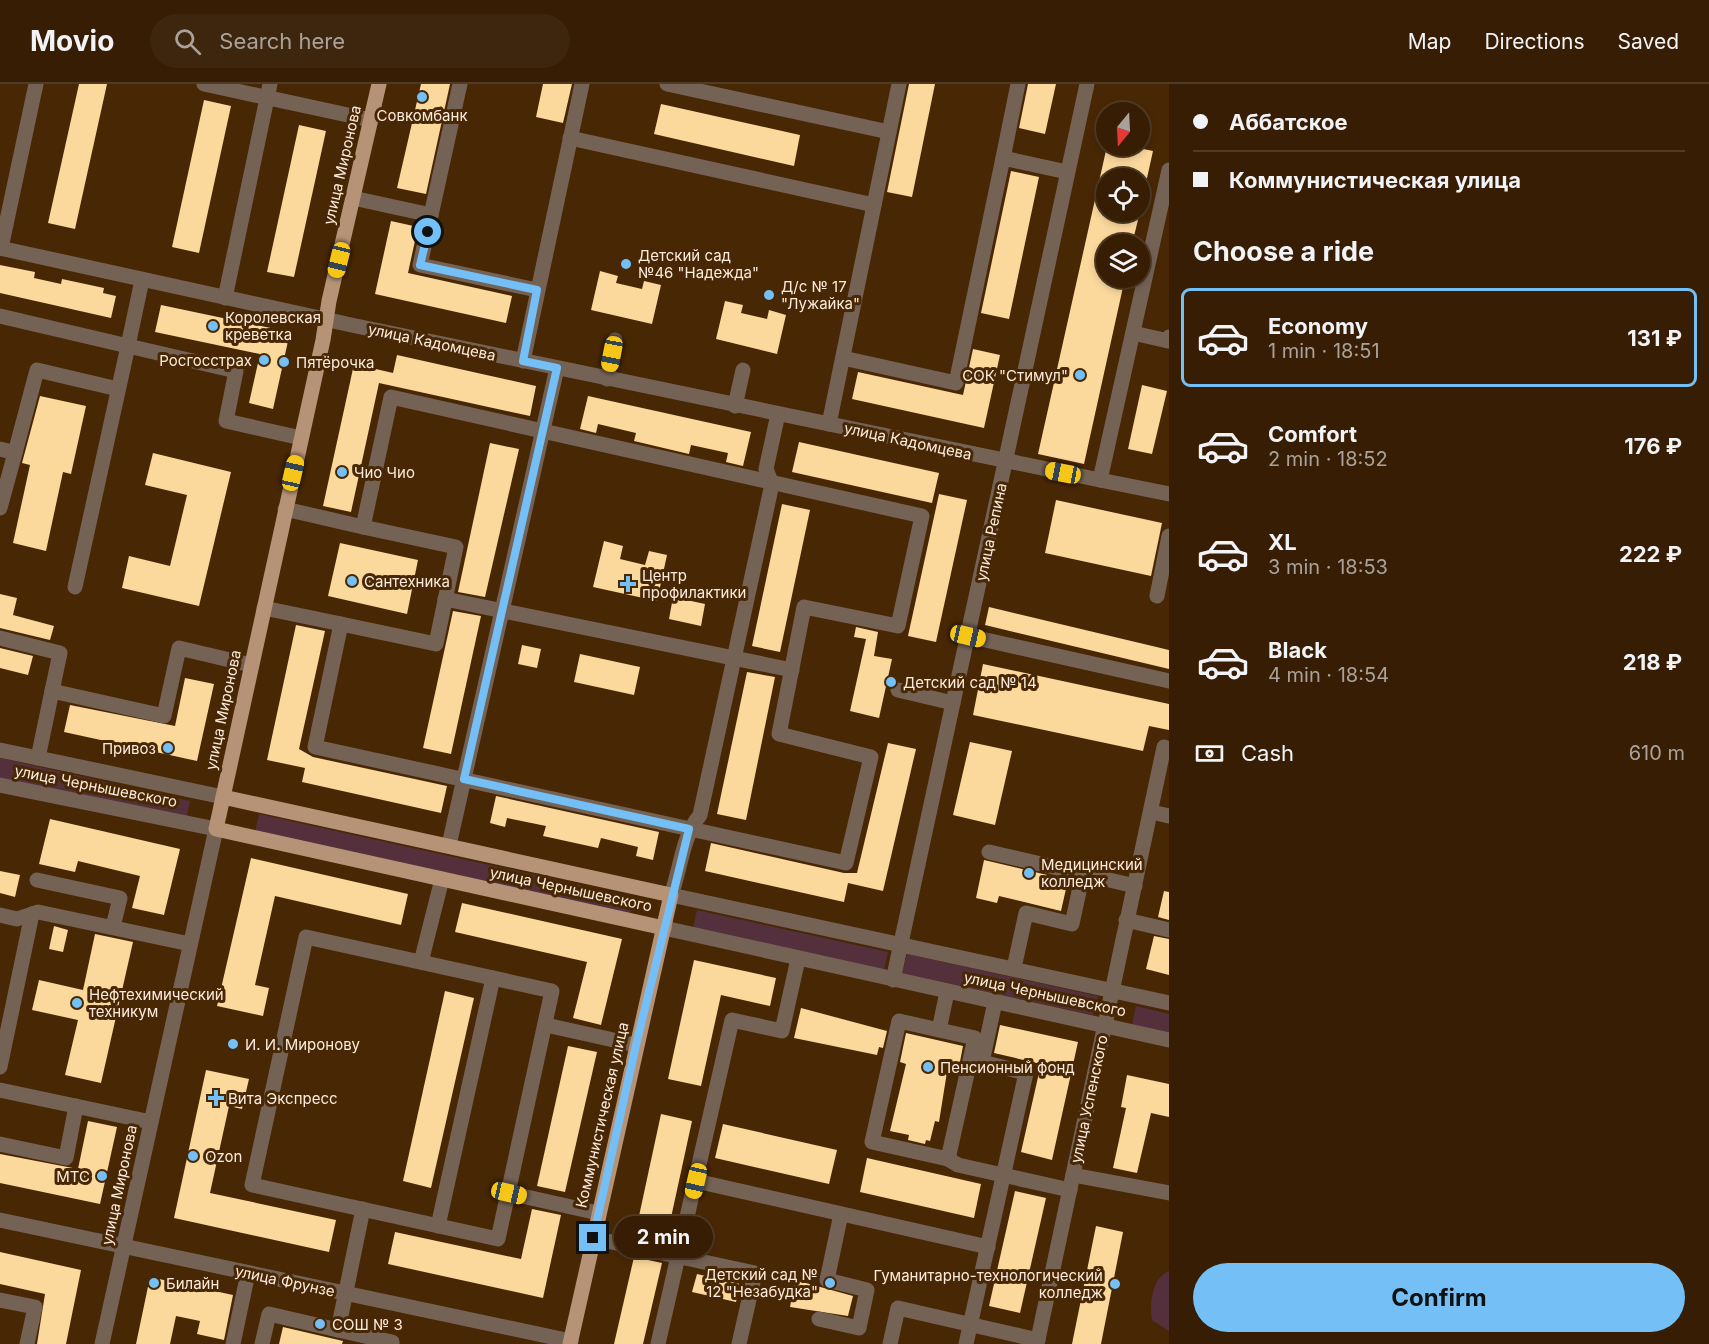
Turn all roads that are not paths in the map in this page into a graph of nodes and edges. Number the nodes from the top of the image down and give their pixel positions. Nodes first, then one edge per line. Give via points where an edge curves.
1 (36, 84) edge
2 (204, 84) edge
3 (379, 84) edge
4 (460, 84) edge
5 (582, 84) edge
6 (667, 84) edge
7 (899, 84) edge
8 (1018, 84) edge
9 (1087, 84) edge
10 (269, 91) edge
11 (371, 120) junction
12 (889, 132) junction
13 (570, 138) junction
14 (1003, 158) junction
15 (1169, 170) edge
16 (1067, 172) junction
17 (353, 198) junction
18 (874, 205) junction
19 (431, 215) junction
20 (1, 248) edge
21 (142, 280) junction
22 (537, 290) junction
23 (225, 298) junction
24 (0, 316) edge
25 (327, 320) junction
26 (1133, 333) junction
27 (1169, 337) edge
28 (615, 340) dead end
29 (128, 346) junction
30 (843, 358) junction
31 (523, 361) junction
32 (557, 368) junction
33 (743, 370) dead end
34 (607, 379) junction
35 (118, 389) junction
36 (735, 406) junction
37 (778, 414) junction
38 (829, 424) junction
39 (542, 431) junction
40 (301, 438) junction
41 (0, 449) edge
42 (15, 453) junction
43 (1006, 462) junction
44 (1100, 480) junction
45 (772, 484) junction
46 (1169, 494) edge
47 (0, 508) edge
48 (285, 509) junction
49 (363, 527) junction
50 (1169, 536) edge
51 (75, 587) dead end
52 (1157, 596) dead end
53 (445, 599) junction
54 (264, 608) junction
55 (500, 611) junction
56 (341, 624) junction
57 (968, 636) junction
58 (0, 638) edge
59 (735, 658) junction
60 (251, 665) junction
61 (792, 670) junction
62 (1169, 681) edge
63 (898, 690) dead end
64 (52, 691) junction
65 (953, 703) junction
66 (1166, 748) edge
67 (0, 750) edge
68 (38, 758) junction
69 (464, 779) junction
70 (0, 785) edge
71 (223, 797) junction
72 (1151, 812) junction
73 (1169, 816) edge
74 (216, 829) junction
75 (689, 829) junction
76 (449, 845) junction
77 (989, 852) dead end
78 (1083, 873) junction
79 (442, 879) junction
80 (37, 880) dead end
81 (1135, 886) junction
82 (671, 895) junction
83 (32, 914) junction
84 (0, 915) edge
85 (1126, 920) junction
86 (114, 927) junction
87 (664, 928) junction
88 (1169, 930) edge
89 (190, 944) junction
90 (901, 944) junction
91 (798, 959) junction
92 (421, 962) junction
93 (1014, 968) junction
94 (493, 978) junction
95 (893, 980) junction
96 (1112, 989) junction
97 (947, 992) junction
98 (995, 1002) junction
99 (1169, 1003) edge
100 (546, 1024) junction
101 (1104, 1024) junction
102 (939, 1030) junction
103 (1169, 1040) edge
104 (636, 1045) junction
105 (0, 1067) edge
106 (0, 1090) edge
107 (76, 1106) junction
108 (151, 1122) junction
109 (0, 1144) edge
110 (948, 1159) junction
111 (1004, 1175) junction
112 (696, 1181) junction
113 (1071, 1183) junction
114 (509, 1193) junction
115 (1169, 1193) edge
116 (363, 1209) junction
117 (598, 1214) junction
118 (841, 1214) junction
119 (0, 1220) edge
120 (438, 1226) junction
121 (593, 1238) junction
122 (124, 1246) junction
123 (988, 1247) junction
124 (678, 1257) junction
125 (248, 1273) junction
126 (345, 1293) junction
127 (0, 1300) edge
128 (819, 1319) dead end
129 (970, 1325) junction
130 (338, 1330) junction
131 (1037, 1342) edge
132 (570, 1343) edge
133 (27, 1344) edge
134 (102, 1344) edge
135 (233, 1344) edge
136 (262, 1344) edge
137 (392, 1344) edge
138 (658, 1344) edge
139 (739, 1344) edge
140 (890, 1344) edge
141 (966, 1344) edge

1 - 20 street
2 - 10 street
3 - 11 main road, улица Миронова
4 - 19 street
5 - 13 street
6 - 12 street
7 - 12 street
8 - 14 street
9 - 16 street, улица Репина
10 - 11 street
10 - 23 street
11 - 17 main road, улица Миронова
12 - 18 street
13 - 18 street
13 - 22 street
14 - 16 street
14 - 30 street via 956,383
15 - 26 street
16 - 43 street, улица Репина
17 - 19 street
17 - 25 main road, улица Миронова
18 - 30 street
19 - 22 street via 420,265
20 - 21 street, улица Кадомцева
21 - 23 street, улица Кадомцева
21 - 29 street
22 - 31 street
23 - 25 street, улица Кадомцева
24 - 29 street
25 - 31 street, улица Кадомцева
25 - 40 main road, улица Миронова
26 - 27 street via 1168,341
26 - 44 street
28 - 34 street
29 - 35 street
29 - 40 street via 236,371 226,421
30 - 38 street
31 - 32 street, улица Кадомцева
32 - 34 street, улица Кадомцева
32 - 39 street
33 - 36 street
34 - 36 street, улица Кадомцева
35 - 42 street via 37,370
35 - 51 street
36 - 37 street, улица Кадомцева
37 - 38 street, улица Кадомцева
37 - 45 street via 766,469
38 - 43 street, улица Кадомцева
39 - 45 street
39 - 49 street via 391,397
39 - 55 street
40 - 48 main road, улица Миронова
41 - 42 street
42 - 47 street
43 - 44 street, улица Кадомцева
43 - 57 street, улица Репина
44 - 46 street, улица Кадомцева
45 - 59 street
45 - 61 street via 922,516 898,626 804,607
48 - 49 street
48 - 54 main road, улица Миронова
49 - 53 street via 456,546
50 - 52 street
53 - 55 street
53 - 56 street via 436,644
54 - 56 street
54 - 60 main road, улица Миронова
55 - 59 street
55 - 69 street
56 - 69 street via 315,747
57 - 62 street
57 - 65 street, улица Репина
58 - 64 street via 60,653
59 - 61 street
59 - 75 street via 700,815
60 - 64 street via 178,648 164,716
60 - 71 main road, улица Миронова
61 - 75 street via 779,735 871,758 846,863
63 - 65 street
64 - 68 street
65 - 90 street, улица Репина
66 - 72 street, улица Успенского
67 - 68 street, улица Чернышевского
68 - 71 street, улица Чернышевского
69 - 75 street
69 - 76 street
70 - 74 street, улица Чернышевского
71 - 74 main road, улица Миронова
71 - 76 main road, улица Чернышевского
72 - 73 street
72 - 81 street, улица Успенского
74 - 79 main road, улица Чернышевского
74 - 89 street, улица Миронова
75 - 82 street
76 - 82 main road, улица Чернышевского
77 - 78 street
78 - 81 street
78 - 93 street via 1072,924 1026,913
79 - 87 main road, улица Чернышевского
79 - 92 street
80 - 86 street via 120,898
81 - 85 street, улица Успенского
82 - 87 main road, Коммунистическая улица
82 - 90 street, улица Чернышевского
83 - 84 street via 17,919
83 - 86 street
83 - 105 street
85 - 88 street
85 - 96 street, улица Успенского
86 - 89 street
87 - 91 street, улица Чернышевского
87 - 104 main road, Коммунистическая улица
89 - 108 street, улица Миронова
90 - 93 street, улица Чернышевского
90 - 95 street, улица Репина
91 - 95 street, улица Чернышевского
91 - 112 street via 782,1031 732,1020
92 - 94 street
92 - 116 street via 306,937 252,1185
93 - 96 street, улица Чернышевского
94 - 100 street via 552,991
94 - 120 street
95 - 97 street, улица Чернышевского
96 - 99 street, улица Чернышевского
96 - 101 street, улица Успенского
97 - 98 street, улица Чернышевского
97 - 102 street
98 - 101 street, улица Чернышевского
98 - 111 street via 982,1062 1026,1073
100 - 104 street
100 - 114 street
101 - 103 street, улица Чернышевского
101 - 113 street, улица Успенского
102 - 110 street via 975,1038
102 - 110 street via 899,1021 872,1142
104 - 117 main road, Коммунистическая улица
106 - 107 street
107 - 108 street
107 - 109 street via 66,1158
108 - 122 street, улица Миронова
110 - 111 street via 958,1165
111 - 113 street
111 - 123 street
112 - 118 street
112 - 124 street
113 - 115 street
113 - 131 street, улица Успенского
114 - 117 street
114 - 120 street via 498,1239
116 - 120 street
116 - 126 street
117 - 121 main road, Коммунистическая улица
118 - 123 street
118 - 128 street via 827,1280 867,1290 859,1328
119 - 122 street, улица Фрунзе
121 - 124 street
121 - 132 main road, Коммунистическая улица
122 - 125 street, улица Фрунзе
122 - 134 street, улица Миронова
123 - 129 street
124 - 138 street
124 - 139 street via 755,1273
125 - 126 street, улица Фрунзе
125 - 135 street
126 - 130 street
126 - 132 street, улица Фрунзе
127 - 133 street via 36,1307
129 - 131 street
129 - 140 street via 898,1308
129 - 141 street
130 - 136 street via 269,1314
130 - 137 street

